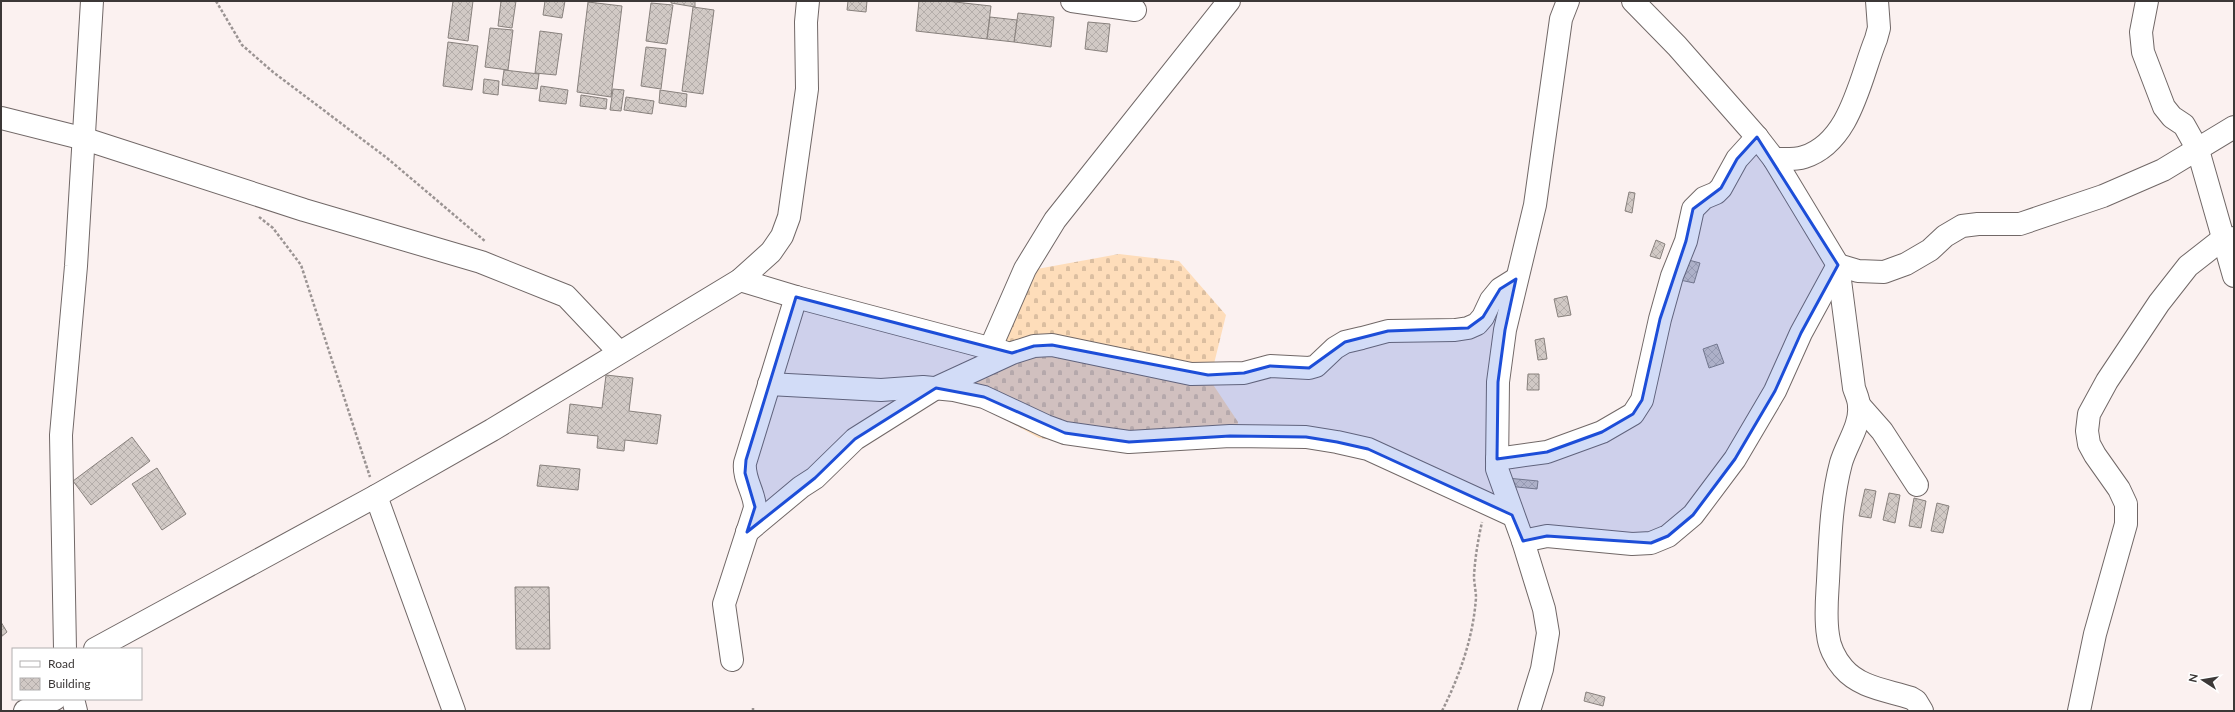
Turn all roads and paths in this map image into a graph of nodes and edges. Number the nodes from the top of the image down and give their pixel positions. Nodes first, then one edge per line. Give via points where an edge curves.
1 (92, 1) edge
2 (216, 1) edge
3 (808, 1) edge
4 (1072, 1) edge
5 (1229, 1) edge
6 (1568, 1) edge
7 (1633, 1) edge
8 (1877, 1) edge
9 (2147, 1) edge
10 (1135, 10) dead end
11 (1, 118) edge
12 (2234, 127) edge
13 (1757, 137) junction
14 (85, 139) junction
15 (2198, 150) junction
16 (1774, 159) junction
17 (256, 215) dead end
18 (2230, 239) edge
19 (491, 246) dead end
20 (1838, 265) junction
21 (2234, 276) edge
22 (1516, 279) junction
23 (740, 280) junction
24 (796, 297) junction
25 (990, 349) junction
26 (619, 352) junction
27 (1012, 353) junction
28 (769, 384) junction
29 (936, 388) junction
30 (1859, 405) junction
31 (1497, 459) junction
32 (1917, 485) dead end
33 (376, 496) junction
34 (1487, 504) junction
35 (1512, 515) junction
36 (747, 532) junction
37 (1523, 541) junction
38 (66, 648) edge
39 (97, 648) edge
40 (732, 660) dead end
41 (52, 700) edge
42 (73, 700) edge
43 (25, 711) edge
44 (76, 711) edge
45 (454, 711) edge
46 (1442, 711) edge
47 (1529, 711) edge
48 (1922, 711) edge
49 (2079, 711) edge

1 - 14 street
2 - 19 path via 242,45 268,68 386,158
3 - 23 street via 807,89 790,212 782,236 771,252
4 - 10 street
5 - 25 street via 1055,220 1025,269
6 - 22 street via 1561,20 1536,205
7 - 13 street via 1677,46
8 - 16 street via 1879,28 1876,39 1844,122 1831,140 1813,153 1796,159
9 - 15 street via 2141,32 2143,52 2164,107 2172,117 2184,125
11 - 14 street
12 - 15 street
13 - 16 street
13 - 31 street via 1737,159 1721,188 1704,198 1693,209 1686,241 1672,276 1660,319 1642,400 1633,414 1602,432 1547,452
14 - 26 street via 304,210 481,262 566,296
14 - 38 street via 61,435
15 - 18 street
15 - 20 street via 2128,186 2020,224 1962,226 1945,236 1930,250 1906,264 1884,272 1858,271
16 - 20 street
17 - 33 path via 274,228 301,265
18 - 21 street
18 - 49 street via 2220,242 2183,272 2107,381 2090,414 2087,431 2089,444 2126,504 2126,524 2095,634
20 - 30 street via 1854,388
20 - 37 street via 1804,327 1771,398 1735,459 1693,515 1668,536 1651,543 1632,544 1547,536
22 - 27 street via 1500,289 1483,317 1477,324 1468,328 1388,331 1345,342 1316,366 1309,368 1270,366 1244,374 1208,376 1052,345 1034,346
22 - 31 street via 1505,330 1498,382
23 - 24 street
23 - 26 street
24 - 25 street
24 - 28 street
25 - 27 street
26 - 33 street via 492,430
27 - 29 street
28 - 29 street via 881,390
28 - 36 street via 745,463 745,473 755,503
29 - 34 street via 984,397 1065,433 1129,442 1230,436 1306,437 1337,442 1368,449
29 - 36 street via 855,439 815,478
30 - 32 street via 1882,431
30 - 48 street via 1857,421 1841,464 1834,499 1826,614 1828,636 1833,652 1842,667 1853,677 1868,685 1911,698
31 - 35 street via 1496,469
33 - 39 street
33 - 45 street
34 - 35 street
34 - 46 path via 1476,557 1476,596 1465,660
35 - 37 street
36 - 40 street via 724,604
37 - 47 street via 1544,609 1548,633 1542,669
41 - 43 street
42 - 44 street

